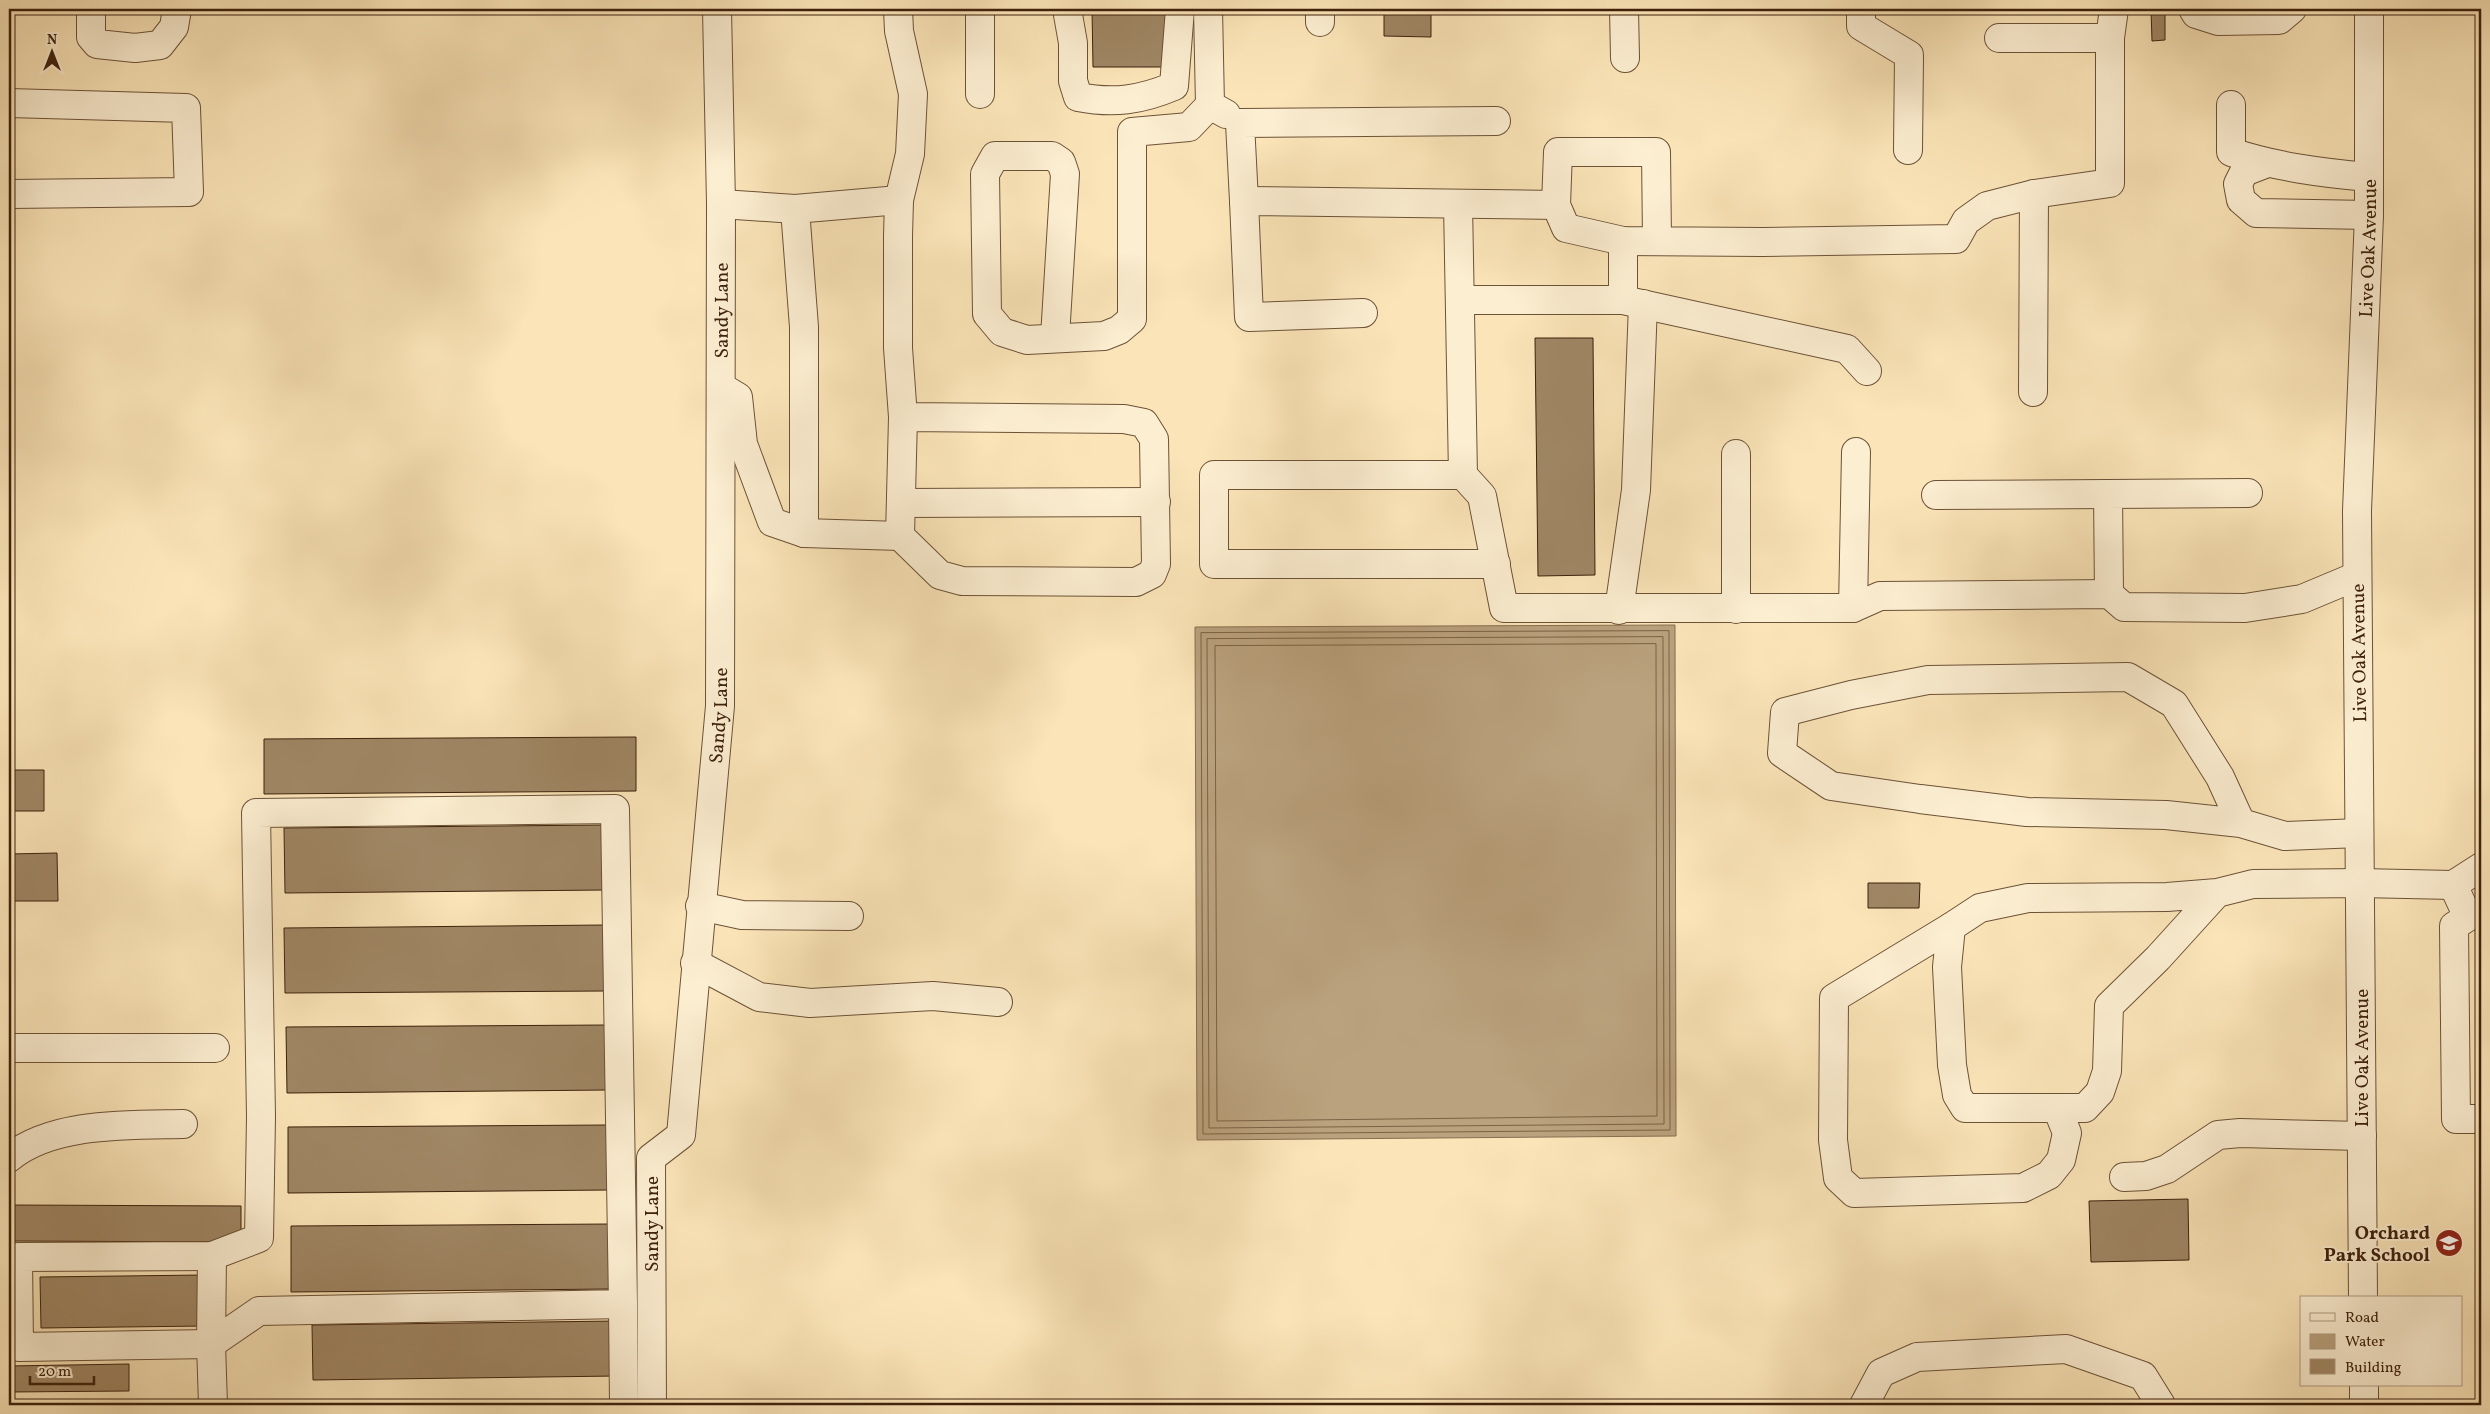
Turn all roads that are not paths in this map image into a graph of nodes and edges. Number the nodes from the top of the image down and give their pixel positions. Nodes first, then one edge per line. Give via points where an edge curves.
1 (91, 9) edge
2 (178, 9) edge
3 (717, 9) edge
4 (898, 9) edge
5 (980, 9) edge
6 (1067, 9) edge
7 (1180, 9) edge
8 (1208, 9) edge
9 (1624, 9) edge
10 (1862, 9) edge
11 (2114, 9) edge
12 (2193, 9) edge
13 (2292, 9) edge
14 (2369, 9) edge
15 (1999, 38) dead end
16 (2110, 38) junction
17 (1625, 58) dead end
18 (980, 94) dead end
19 (9, 103) edge
20 (1210, 105) junction
21 (2231, 105) dead end
22 (1496, 121) dead end
23 (1240, 123) junction
24 (1908, 150) dead end
25 (2265, 164) junction
26 (2369, 177) junction
27 (9, 194) edge
28 (2034, 194) junction
29 (899, 200) junction
30 (1244, 201) junction
31 (721, 204) junction
32 (1458, 204) junction
33 (1556, 205) junction
34 (795, 209) junction
35 (2369, 215) junction
36 (1657, 240) junction
37 (1623, 241) junction
38 (1460, 300) junction
39 (1633, 302) junction
40 (1363, 313) dead end
41 (1055, 337) junction
42 (1867, 372) dead end
43 (721, 387) junction
44 (2033, 392) dead end
45 (903, 417) junction
46 (1856, 452) dead end
47 (1736, 454) dead end
48 (1463, 475) junction
49 (2248, 493) dead end
50 (2108, 494) junction
51 (1936, 495) dead end
52 (1156, 502) junction
53 (901, 503) junction
54 (804, 533) junction
55 (900, 536) junction
56 (1496, 564) junction
57 (2357, 576) junction
58 (2109, 594) junction
59 (1853, 608) junction
60 (1736, 609) junction
61 (1619, 610) junction
62 (2241, 823) junction
63 (2360, 833) junction
64 (2481, 867) edge
65 (2360, 883) junction
66 (2453, 885) junction
67 (2217, 893) junction
68 (700, 906) junction
69 (849, 916) dead end
70 (2475, 917) edge
71 (1951, 927) junction
72 (695, 963) junction
73 (998, 1002) dead end
74 (9, 1048) edge
75 (215, 1048) dead end
76 (2057, 1108) junction
77 (2481, 1119) edge
78 (183, 1124) dead end
79 (2362, 1136) junction
80 (9, 1158) edge
81 (2124, 1178) dead end
82 (212, 1256) junction
83 (2363, 1296) edge
84 (623, 1304) junction
85 (211, 1344) junction
86 (2364, 1386) edge
87 (213, 1405) edge
88 (624, 1405) edge
89 (652, 1405) edge
90 (1864, 1405) edge
91 (2160, 1405) edge
92 (2364, 1405) edge

1 - 2 street via 91,37 97,44 135,48 160,45 174,27
3 - 31 street, Sandy Lane
4 - 29 street via 899,31 913,94 910,154
5 - 18 street
6 - 7 street via 1073,43 1073,81 1078,96 1103,102 1148,97 1174,86
8 - 20 street
9 - 17 street
10 - 24 street via 1862,26 1909,55
11 - 16 street
12 - 13 street via 2196,14 2218,21 2280,20
14 - 26 street, Live Oak Avenue
15 - 16 street
16 - 28 street via 2110,183
19 - 27 street via 186,108 189,192
20 - 23 street
20 - 41 street via 1189,127 1132,132 1132,319 1119,330 1104,336
21 - 25 street via 2231,152
22 - 23 street
23 - 30 street
25 - 26 street
25 - 35 street via 2244,172 2238,184 2241,200 2256,212
26 - 35 street, Live Oak Avenue
28 - 36 street via 1987,206 1966,221 1956,239
28 - 44 street
29 - 34 street
29 - 45 street via 898,348
30 - 32 street
30 - 40 street via 1249,317
31 - 34 street
31 - 43 street, Sandy Lane
32 - 33 street
32 - 38 street
33 - 36 street via 1558,152 1656,152
33 - 37 street via 1566,228
34 - 54 street via 804,328
35 - 57 street, Live Oak Avenue
36 - 37 street
37 - 39 street
38 - 39 street
38 - 48 street
39 - 42 street via 1847,350
39 - 61 street via 1636,490
41 - 41 street via 1027,340 1002,332 987,314 985,174 995,156 1052,156 1062,162 1065,174
43 - 54 street via 738,397 743,444 772,522
43 - 68 street, Sandy Lane via 720,706
45 - 52 street via 1124,419 1144,423 1154,439
45 - 53 street
46 - 59 street
47 - 60 street
48 - 56 street via 1482,496
48 - 56 street via 1214,475 1214,564
49 - 50 street
50 - 51 street
50 - 58 street
52 - 53 street
52 - 55 street via 1156,564 1152,574 1136,582 962,581 940,576
53 - 55 street
54 - 55 street
56 - 61 street via 1504,608
57 - 58 street via 2302,599 2245,608 2124,607
57 - 63 street, Live Oak Avenue
58 - 59 street via 1880,596
59 - 60 street
60 - 61 street
62 - 62 street via 2220,777 2174,704 2128,677 1928,680 1785,712 1782,753 1831,786 2027,812 2166,815
62 - 63 street via 2285,836
63 - 65 street, Live Oak Avenue
64 - 66 street
65 - 66 street
65 - 67 street via 2253,884
65 - 79 street, Live Oak Avenue
66 - 70 street
67 - 71 street via 2167,897 2028,898 1980,908
67 - 76 street via 2109,1006 2107,1071 2100,1092 2085,1108
68 - 69 street via 742,915
68 - 72 street, Sandy Lane
70 - 77 street via 2454,926 2456,1119
71 - 76 street via 1947,967 1952,1065 1957,1095 1965,1108
71 - 76 street via 1834,998 1833,1140 1838,1178 1854,1193 2023,1188 2049,1175 2061,1160 2067,1134
72 - 73 street via 759,997 810,1003 933,996
72 - 89 street, Sandy Lane via 681,1134 651,1158
74 - 75 street
78 - 80 street via 132,1125 62,1133 23,1147
79 - 81 street via 2218,1135 2167,1169 2146,1176
79 - 83 street, Live Oak Avenue
82 - 84 street via 259,1238 261,1117 256,814 615,808
82 - 85 street
82 - 85 street via 18,1257 19,1347
84 - 85 street via 259,1311
84 - 88 street
85 - 87 street
86 - 92 street
90 - 91 street via 1881,1373 1917,1357 2066,1349 2143,1376

